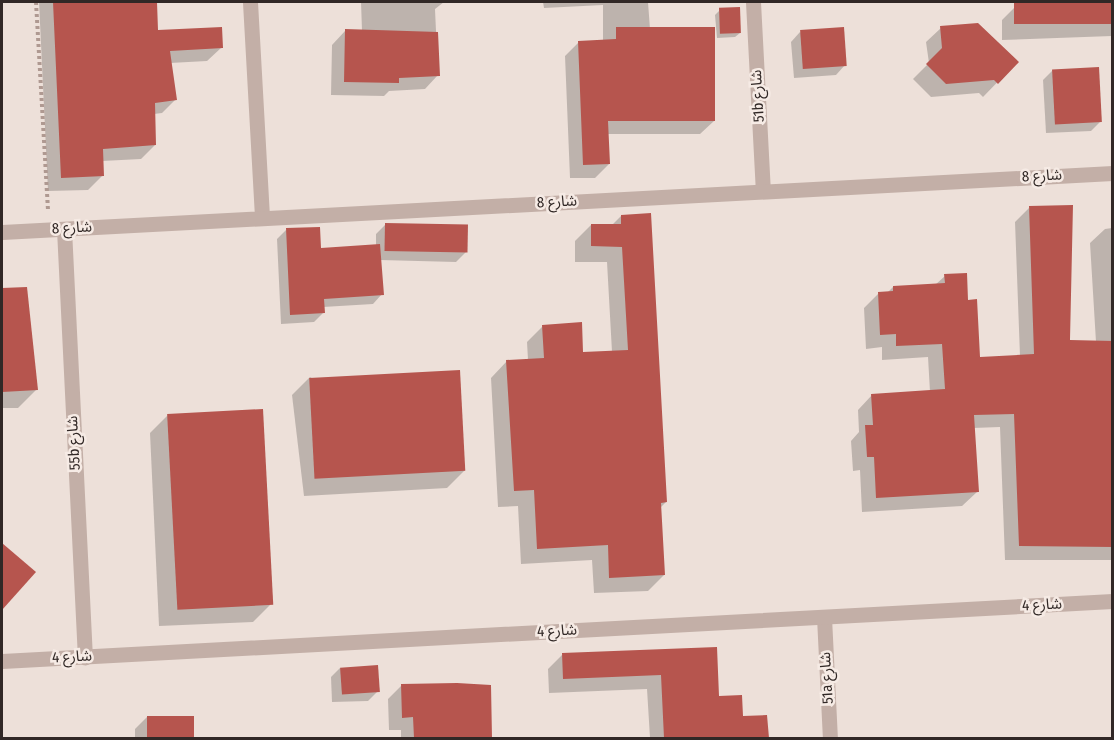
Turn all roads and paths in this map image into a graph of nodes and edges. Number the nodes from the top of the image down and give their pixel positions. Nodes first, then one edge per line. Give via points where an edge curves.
1 (36, 2) edge
2 (250, 2) edge
3 (753, 2) edge
4 (1113, 173) edge
5 (763, 191) junction
6 (262, 218) junction
7 (56, 229) junction
8 (2, 232) edge
9 (1113, 601) edge
10 (824, 617) junction
11 (86, 657) junction
12 (2, 661) edge
13 (830, 738) edge

1 - 7 path
2 - 6 street
3 - 5 street, 51b شارع
4 - 5 street, شارع 8
5 - 6 street, شارع 8
6 - 7 street, شارع 8
7 - 8 street, شارع 8
7 - 11 street, 55b شارع
9 - 10 street, شارع 4
10 - 11 street, شارع 4
10 - 13 street, 51a شارع
11 - 12 street, شارع 4

